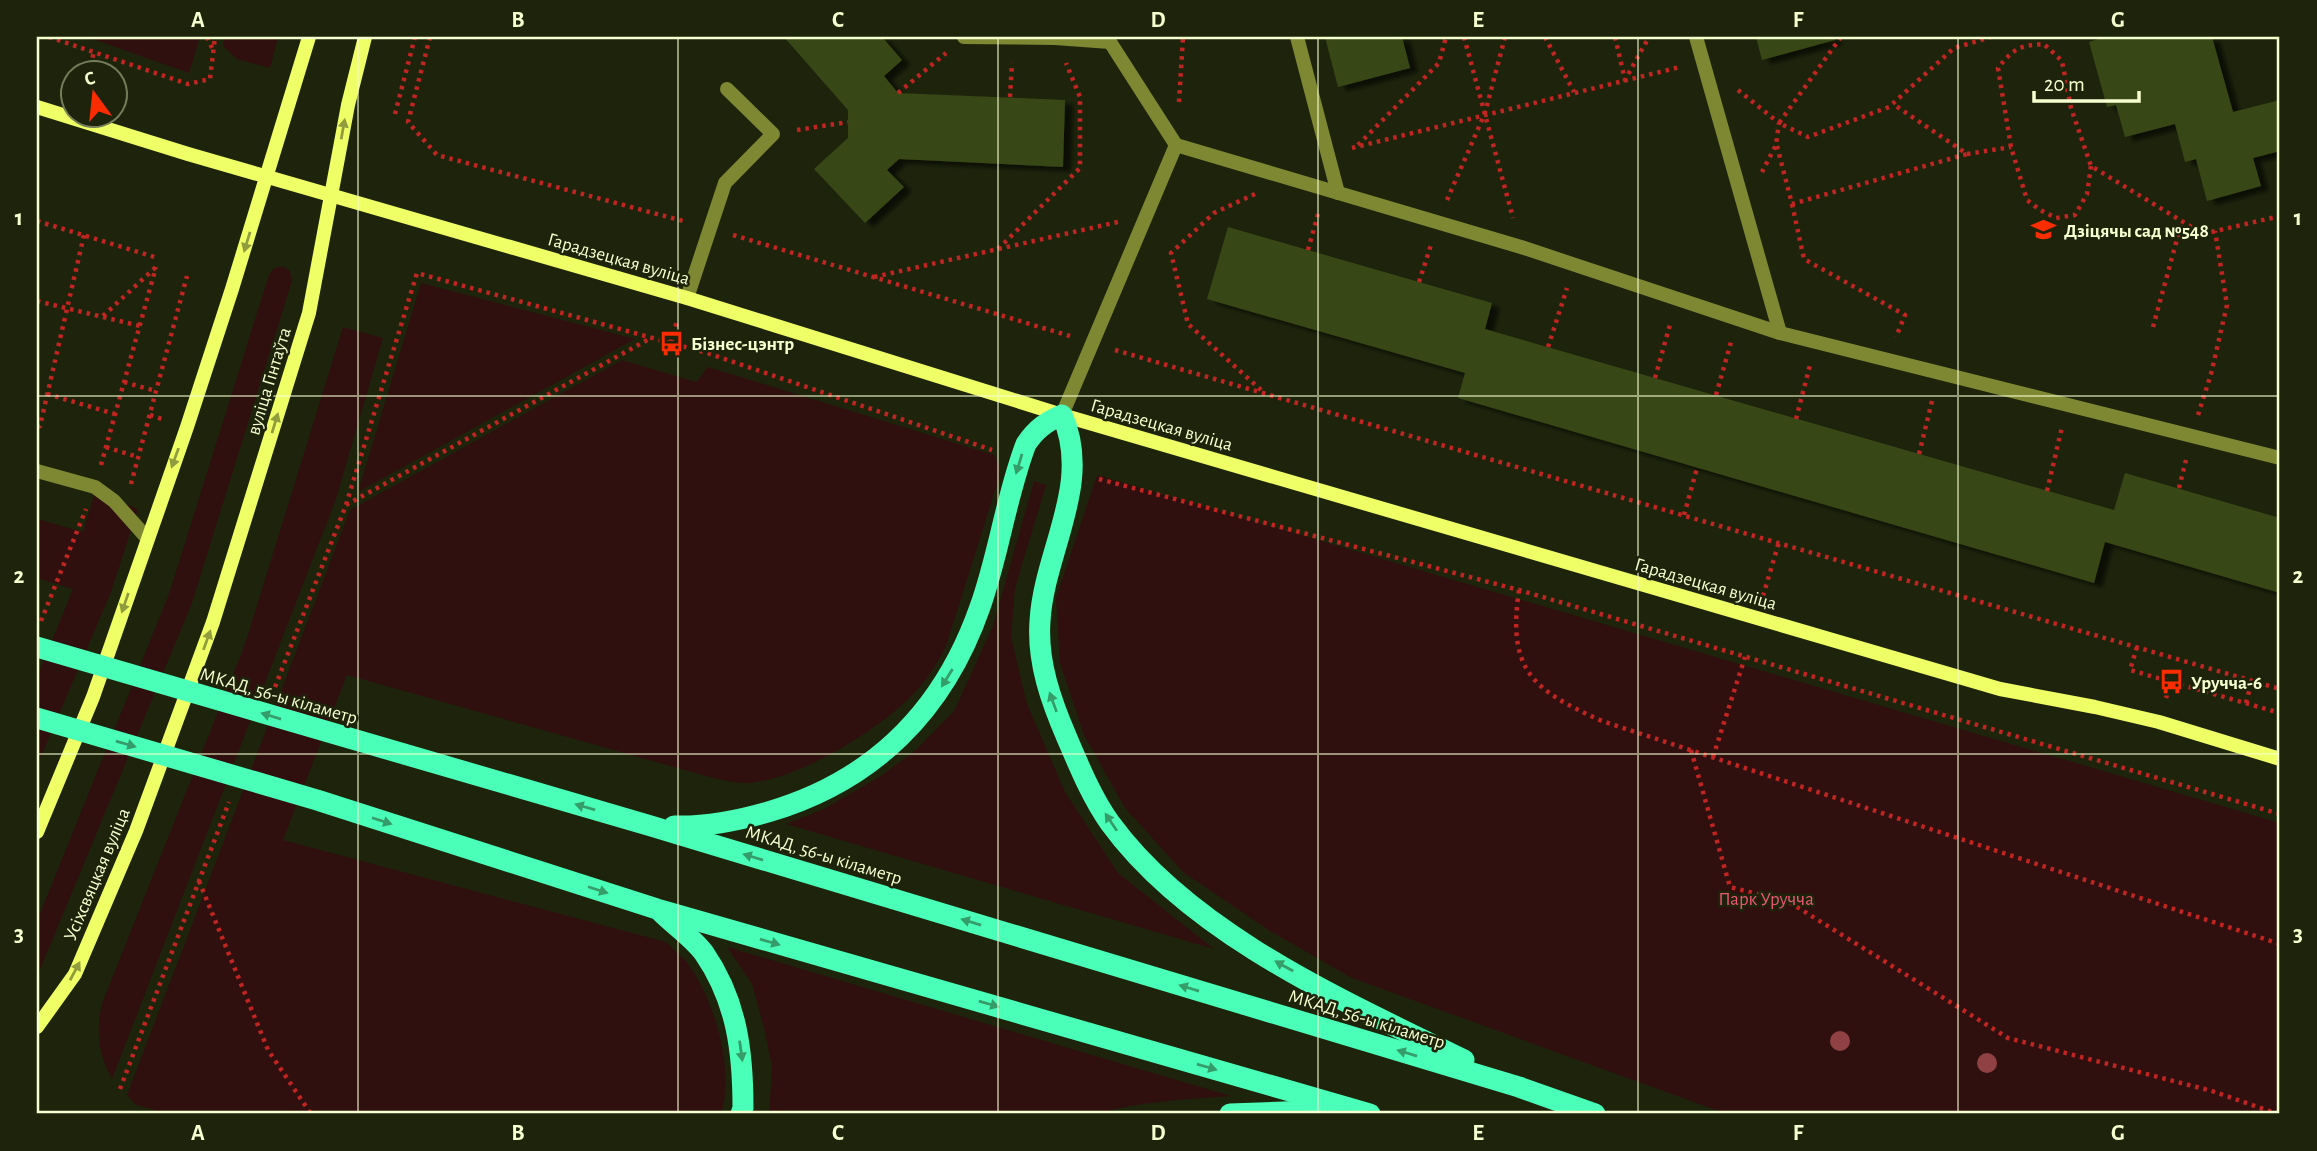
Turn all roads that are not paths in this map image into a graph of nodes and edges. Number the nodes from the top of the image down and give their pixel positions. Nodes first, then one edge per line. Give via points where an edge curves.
1 (309, 37) edge
2 (365, 37) edge
3 (964, 37) edge
4 (1014, 37) edge
5 (1297, 37) edge
6 (1696, 37) edge
7 (1055, 38) edge
8 (727, 89) dead end
9 (37, 107) edge
10 (1176, 145) junction
11 (266, 177) junction
12 (1332, 191) junction
13 (331, 196) junction
14 (687, 298) junction
15 (1780, 333) junction
16 (1062, 415) junction
17 (2280, 458) edge
18 (37, 471) edge
19 (147, 538) junction
20 (37, 647) edge
21 (37, 718) edge
22 (175, 727) joint
23 (2280, 759) edge
24 (651, 826) junction
25 (37, 832) edge
26 (657, 909) junction
27 (37, 1027) edge
28 (1519, 1087) junction
29 (1363, 1112) edge
30 (741, 1114) edge
31 (1230, 1114) edge
32 (1595, 1114) edge

1 - 11 street
13 -> 2 street, вуліца Гінтаўта
3 - 4 lane
4 - 7 lane
5 - 12 lane via 1328,154
6 - 15 lane
7 - 10 lane via 1110,41
8 - 14 lane via 773,134 725,183
9 - 11 street, Гарадзецкая вуліца
10 - 12 lane
10 - 16 lane
11 - 13 street, Гарадзецкая вуліца
11 -> 19 street
12 - 15 lane via 1575,264
13 - 14 street, Гарадзецкая вуліца
22 -> 13 street, вуліца Гінтаўта via 214,622 309,313
14 - 16 street, Гарадзецкая вуліца
15 - 17 lane
16 - 23 street, Гарадзецкая вуліца via 2000,690 2159,722
16 -> 24 highway via 1045,423 1026,444 976,617 953,669 915,723 862,769 805,800 736,821 697,827
28 -> 16 highway via 1381,1020 1249,947 1148,869 1109,822 1079,765 1042,665 1041,600 1065,519 1073,472 1072,445
18 - 19 lane via 95,487
19 -> 25 street via 93,697
24 -> 20 highway, МКАД, 56-ы кіламетр
21 -> 26 highway via 317,800
27 -> 22 street, Усіхсвяцкая вуліца via 75,974
28 -> 24 highway, МКАД, 56-ы кіламетр
26 -> 29 highway
26 -> 30 highway via 702,951 725,990 743,1064
28 - 32 highway, МКАД, 56-ы кіламетр
29 - 31 highway

